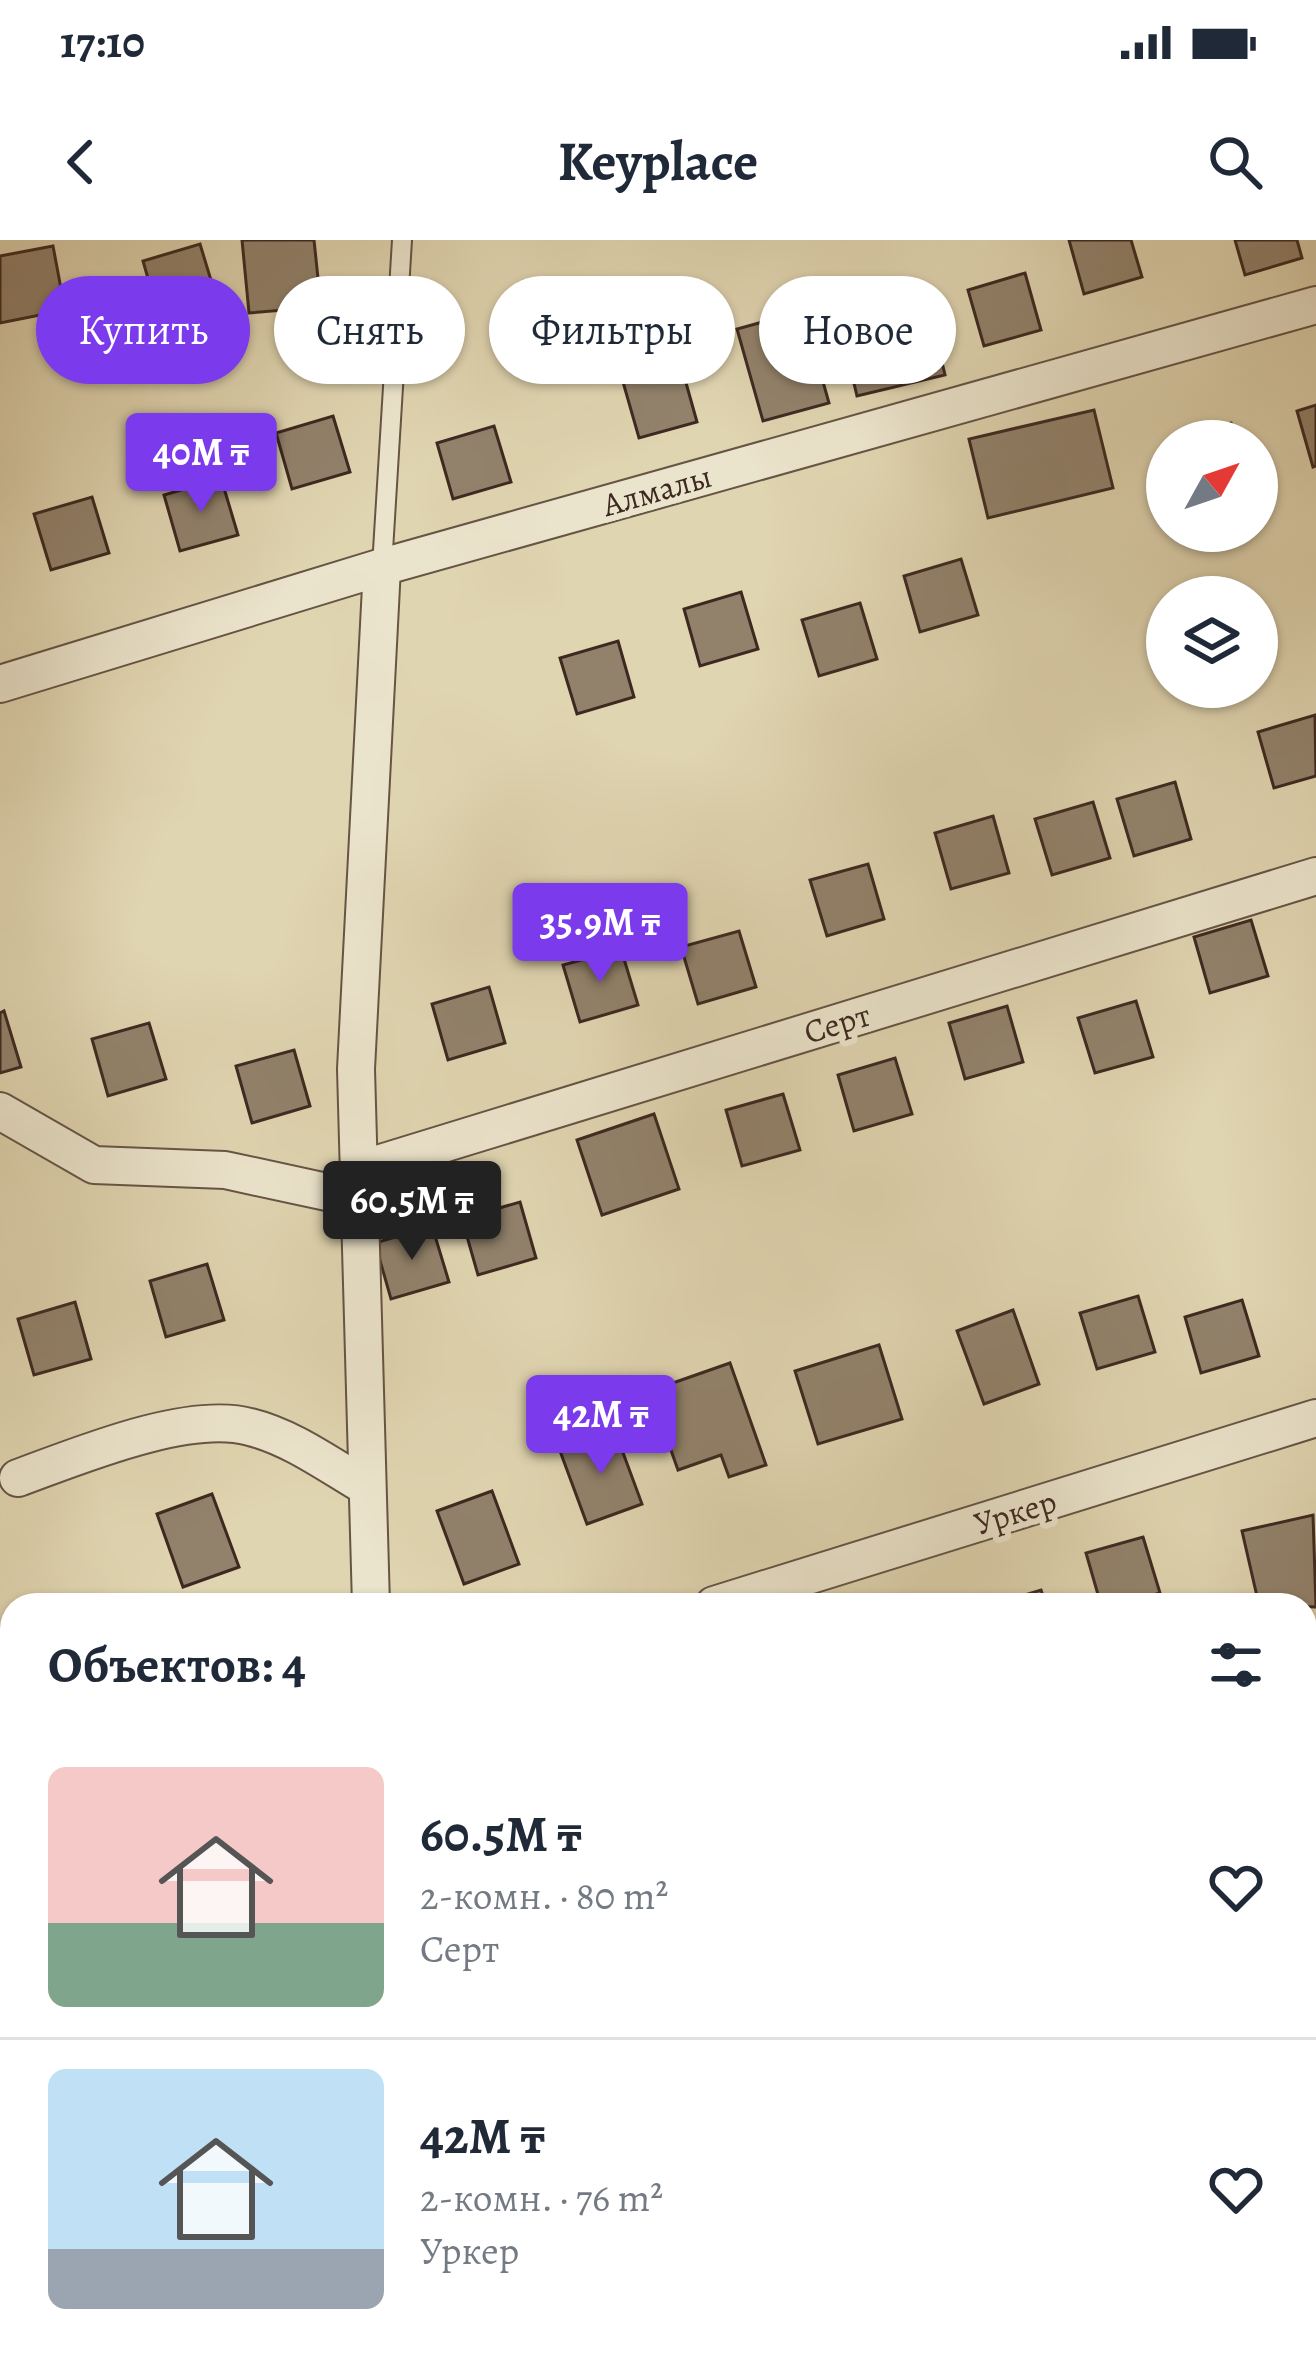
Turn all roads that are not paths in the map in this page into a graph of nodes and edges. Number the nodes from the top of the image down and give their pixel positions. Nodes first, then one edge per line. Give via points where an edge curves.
1 (402, 240) edge
2 (1316, 305) edge
3 (382, 567) junction
4 (0, 684) edge
5 (1316, 876) edge
6 (0, 1111) edge
7 (359, 1184) junction
8 (1316, 1418) edge
9 (18, 1478) dead end
10 (365, 1486) junction
11 (370, 1593) edge
12 (753, 1593) edge

1 - 3 lane
2 - 3 street, Алмалы
3 - 4 street, Алмалы
3 - 7 street via 356,1069
5 - 7 street, Серт
6 - 7 street via 94,1166
7 - 10 street
8 - 12 street, Уркер
9 - 10 street via 203,1423 249,1426
10 - 11 street

